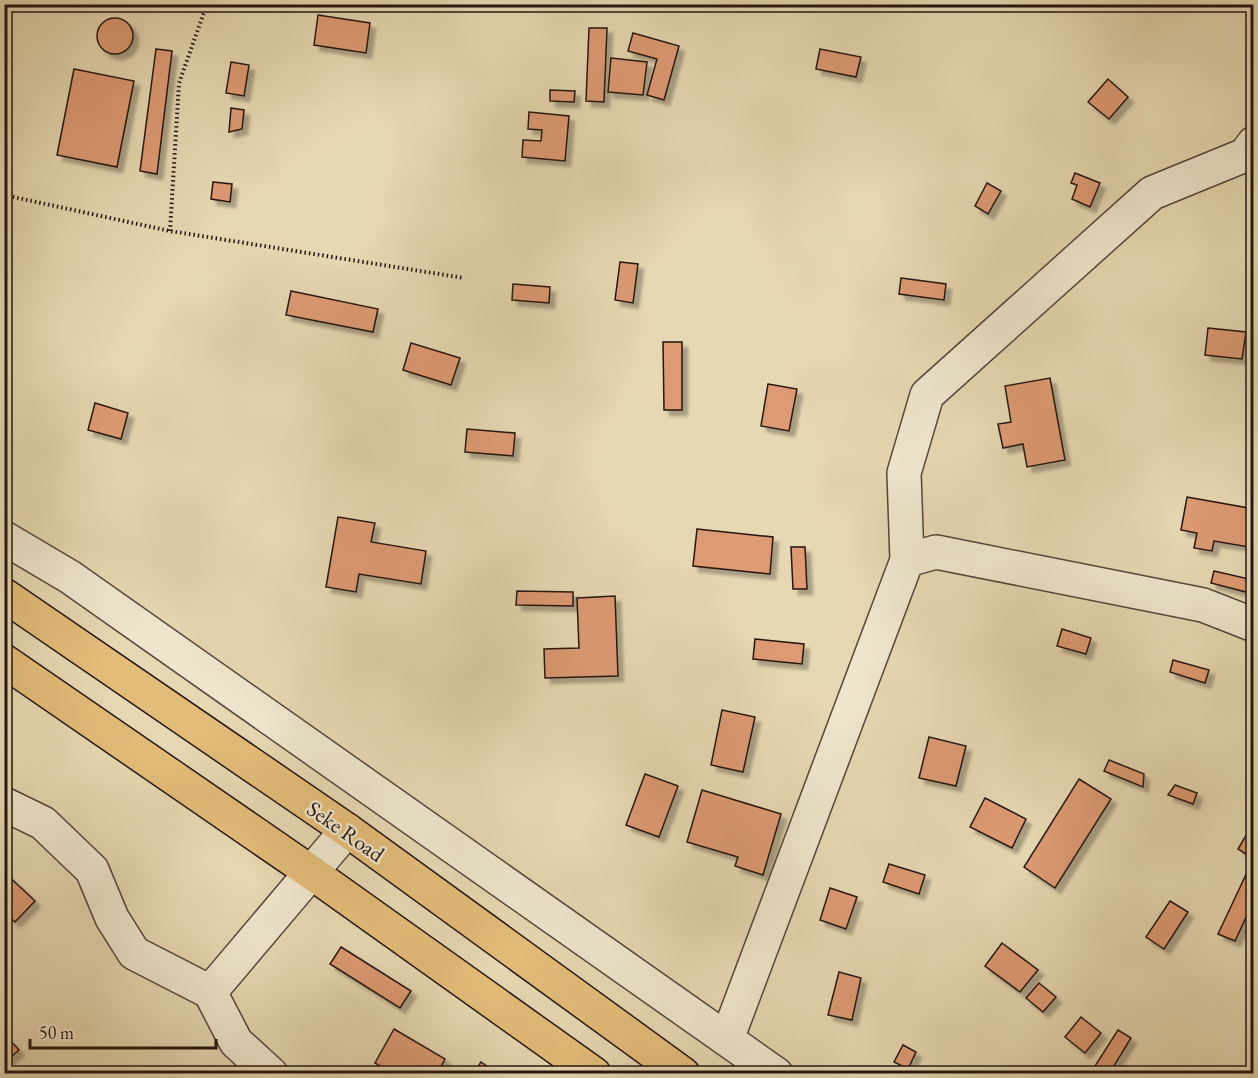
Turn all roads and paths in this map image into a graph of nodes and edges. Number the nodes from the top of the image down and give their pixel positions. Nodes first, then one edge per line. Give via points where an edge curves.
1 (207, 4) edge
2 (1254, 143) edge
3 (4, 195) edge
4 (170, 231) junction
5 (464, 278) dead end
6 (4, 538) edge
7 (907, 560) junction
8 (4, 595) edge
9 (1254, 625) edge
10 (4, 661) edge
11 (4, 804) edge
12 (346, 830) junction
13 (312, 873) junction
14 (210, 992) junction
15 (727, 1038) junction
16 (271, 1074) edge
17 (594, 1074) edge
18 (683, 1074) edge
19 (776, 1074) edge

1 - 4 path via 178,83
2 - 7 street via 1245,155 1152,193 927,395 904,473
3 - 4 path
4 - 5 path
6 - 15 street via 70,578
7 - 9 street via 936,552 1203,605
7 - 15 street
8 - 12 main road, Seke Road
10 - 13 main road
11 - 14 street via 43,823 92,870 112,918 134,952
12 - 13 street
12 - 18 main road, Seke Road
13 - 14 street
13 - 17 main road
14 - 16 street via 236,1042
15 - 19 street

